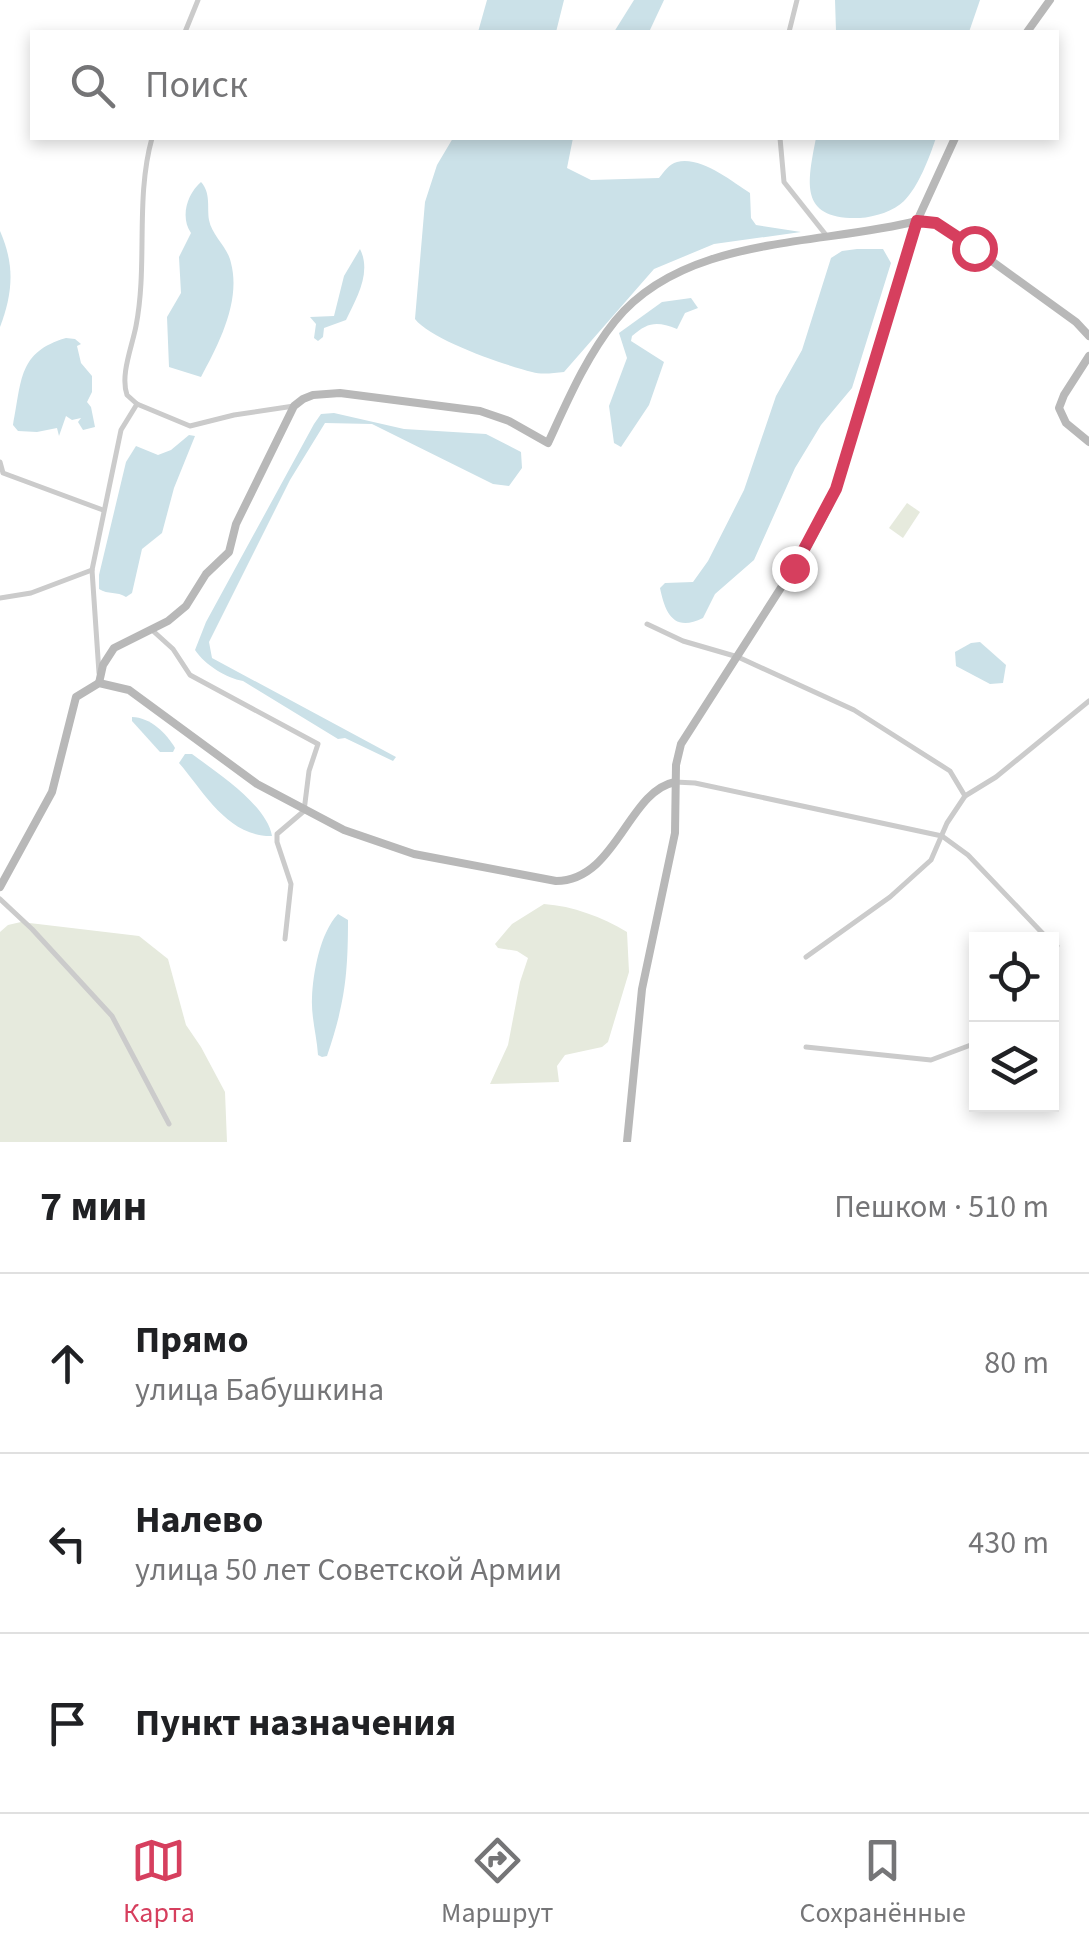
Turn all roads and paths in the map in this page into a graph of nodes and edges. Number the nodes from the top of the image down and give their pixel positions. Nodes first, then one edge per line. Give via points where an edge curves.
1 (198, 0) edge
2 (798, 0) edge
3 (1050, 0) edge
4 (187, 30) edge
5 (790, 30) edge
6 (1028, 30) edge
7 (151, 140) edge
8 (780, 140) edge
9 (954, 140) edge
10 (917, 221) junction
11 (828, 238) junction
12 (1089, 336) edge
13 (1089, 356) edge
14 (137, 404) junction
15 (294, 406) junction
16 (1089, 442) edge
17 (0, 462) edge
18 (103, 510) junction
19 (92, 570) junction
20 (0, 598) edge
21 (647, 624) dead end
22 (150, 629) junction
23 (738, 656) junction
24 (100, 683) junction
25 (1089, 700) edge
26 (676, 782) junction
27 (965, 796) junction
28 (304, 811) junction
29 (942, 836) junction
30 (0, 887) edge
31 (0, 899) edge
32 (1040, 932) edge
33 (285, 939) dead end
34 (806, 957) dead end
35 (969, 1046) edge
36 (806, 1047) dead end
37 (169, 1124) dead end
38 (627, 1142) edge

1 - 4 street
2 - 5 street
3 - 6 main road
7 - 14 street via 144,169 138,316 124,386
8 - 11 street via 784,182
9 - 10 main road
10 - 11 main road
10 - 12 main road via 946,228
10 - 23 main road via 830,504
11 - 15 main road via 732,254 654,286 600,342 548,443 480,411 340,393 313,394
13 - 16 main road via 1060,408 1066,423
14 - 15 street via 190,426
14 - 18 street via 121,430
15 - 22 main road via 229,552 186,606
17 - 18 street via 3,473
18 - 19 street
19 - 20 street
19 - 24 street
21 - 23 street via 683,642
22 - 24 main road via 114,648
22 - 28 street via 190,674 318,744
23 - 26 main road via 681,744
23 - 27 street via 875,722 950,771
24 - 28 main road via 128,690
24 - 30 main road via 76,697 52,792
25 - 27 street
26 - 28 main road via 653,791 598,861 565,881 414,854
26 - 29 street
26 - 38 main road via 676,832 642,989
27 - 29 street
28 - 33 street via 277,834 290,884
29 - 32 street
29 - 34 street via 931,860 900,889
31 - 37 street via 112,1016
35 - 36 street via 931,1060

